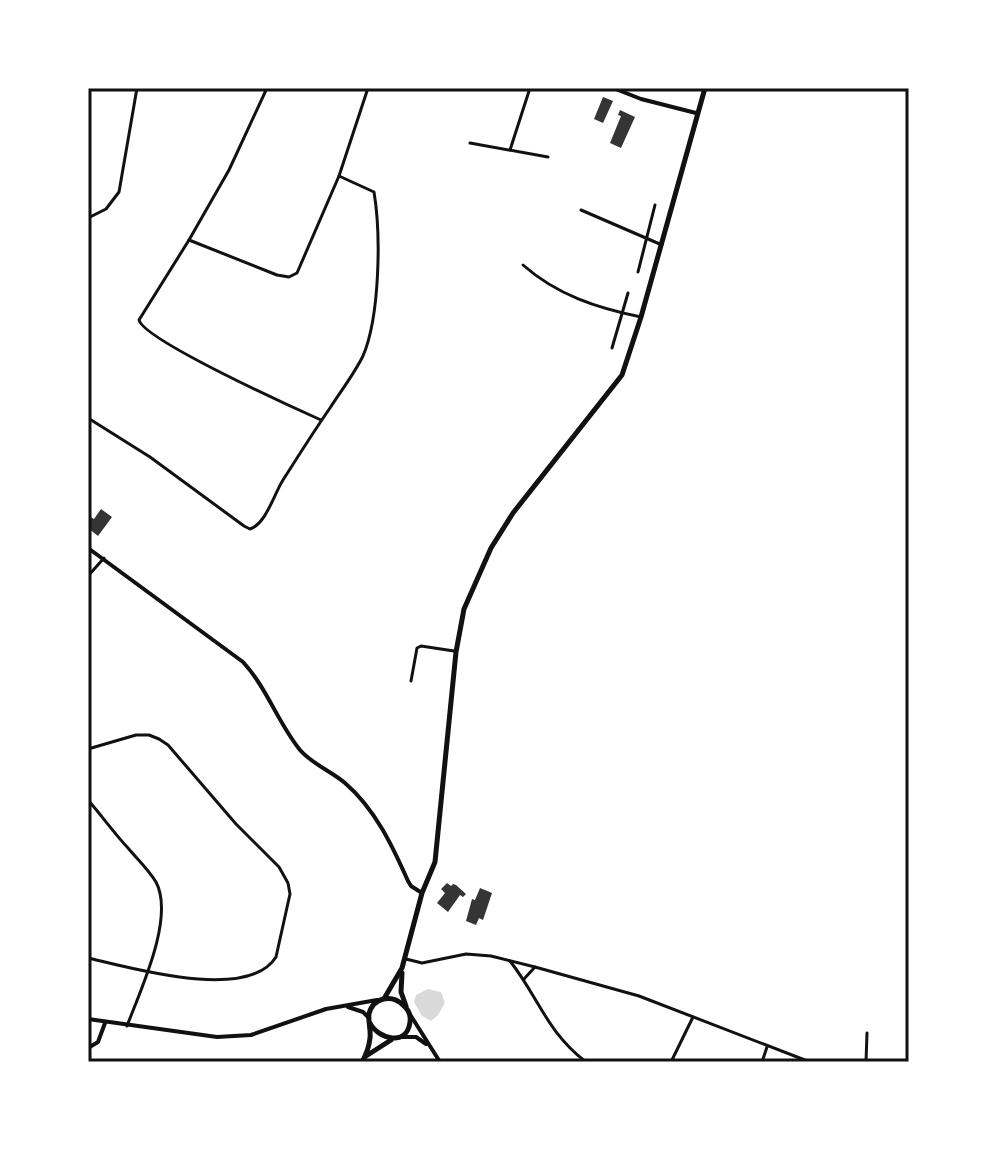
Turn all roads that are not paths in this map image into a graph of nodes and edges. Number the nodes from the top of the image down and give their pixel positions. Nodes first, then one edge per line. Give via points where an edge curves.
1 (137, 88) edge
2 (267, 88) edge
3 (368, 88) edge
4 (530, 88) edge
5 (613, 88) edge
6 (705, 88) edge
7 (696, 113) junction
8 (470, 143) dead end
9 (510, 150) junction
10 (548, 157) dead end
11 (339, 176) junction
12 (655, 205) dead end
13 (581, 210) dead end
14 (88, 218) edge
15 (647, 239) junction
16 (189, 240) junction
17 (662, 245) junction
18 (523, 265) dead end
19 (638, 272) dead end
20 (628, 293) dead end
21 (623, 313) junction
22 (641, 317) junction
23 (612, 348) dead end
24 (88, 418) edge
25 (321, 420) junction
26 (88, 548) edge
27 (104, 558) junction
28 (88, 576) edge
29 (456, 652) junction
30 (411, 681) dead end
31 (88, 749) edge
32 (88, 800) edge
33 (422, 893) junction
34 (88, 958) edge
35 (406, 959) junction
36 (509, 960) junction
37 (535, 967) junction
38 (402, 968) junction
39 (145, 973) junction
40 (524, 979) junction
41 (382, 999) junction
42 (343, 1005) junction
43 (408, 1012) junction
44 (693, 1017) junction
45 (88, 1019) edge
46 (369, 1021) junction
47 (105, 1023) junction
48 (127, 1026) junction
49 (867, 1033) dead end
50 (395, 1038) junction
51 (428, 1045) junction
52 (767, 1046) junction
53 (88, 1048) edge
54 (364, 1059) edge
55 (440, 1062) edge
56 (586, 1062) edge
57 (671, 1062) edge
58 (762, 1062) edge
59 (810, 1062) edge
60 (866, 1062) edge

1 - 14 street via 119,192 106,209
2 - 16 street
3 - 11 street
4 - 9 street
5 - 7 street
6 - 7 main road
7 - 17 main road
8 - 9 street
9 - 10 street
11 - 16 street via 294,275 277,275
11 - 25 street via 374,192 375,305 362,356
12 - 15 street
13 - 15 street
15 - 17 street
15 - 19 street
16 - 25 street via 140,324 235,379
17 - 22 main road
18 - 21 street via 571,298
20 - 21 street
21 - 22 street
21 - 23 street
22 - 29 main road via 622,375 491,548 464,609
24 - 25 street via 250,529
26 - 27 street
27 - 28 street
27 - 33 street via 256,675 299,748 368,807 408,881
29 - 30 street via 417,648
29 - 33 main road via 440,833
31 - 39 street via 136,735 168,745 288,883 276,957 263,971 229,979
32 - 39 street via 144,864 162,899 162,918
33 - 35 main road
34 - 39 street
35 - 36 street via 422,963 466,954
35 - 38 main road
36 - 37 street
36 - 40 street
37 - 40 street
37 - 44 street
38 - 41 main road
38 - 43 main road via 400,989
39 - 48 street
40 - 56 street via 544,1018
41 - 42 street
41 - 43 main road via 397,1000
41 - 46 main road via 371,1009
42 - 46 street via 363,1012
42 - 48 street via 251,1035 217,1037
43 - 50 main road via 408,1027
43 - 51 street
44 - 52 street
44 - 57 street
45 - 47 street
46 - 50 main road via 379,1035
46 - 54 main road
47 - 48 street
47 - 53 street via 98,1042
49 - 60 street
50 - 51 street via 413,1036
50 - 54 main road
51 - 55 street
52 - 58 street
52 - 59 street

